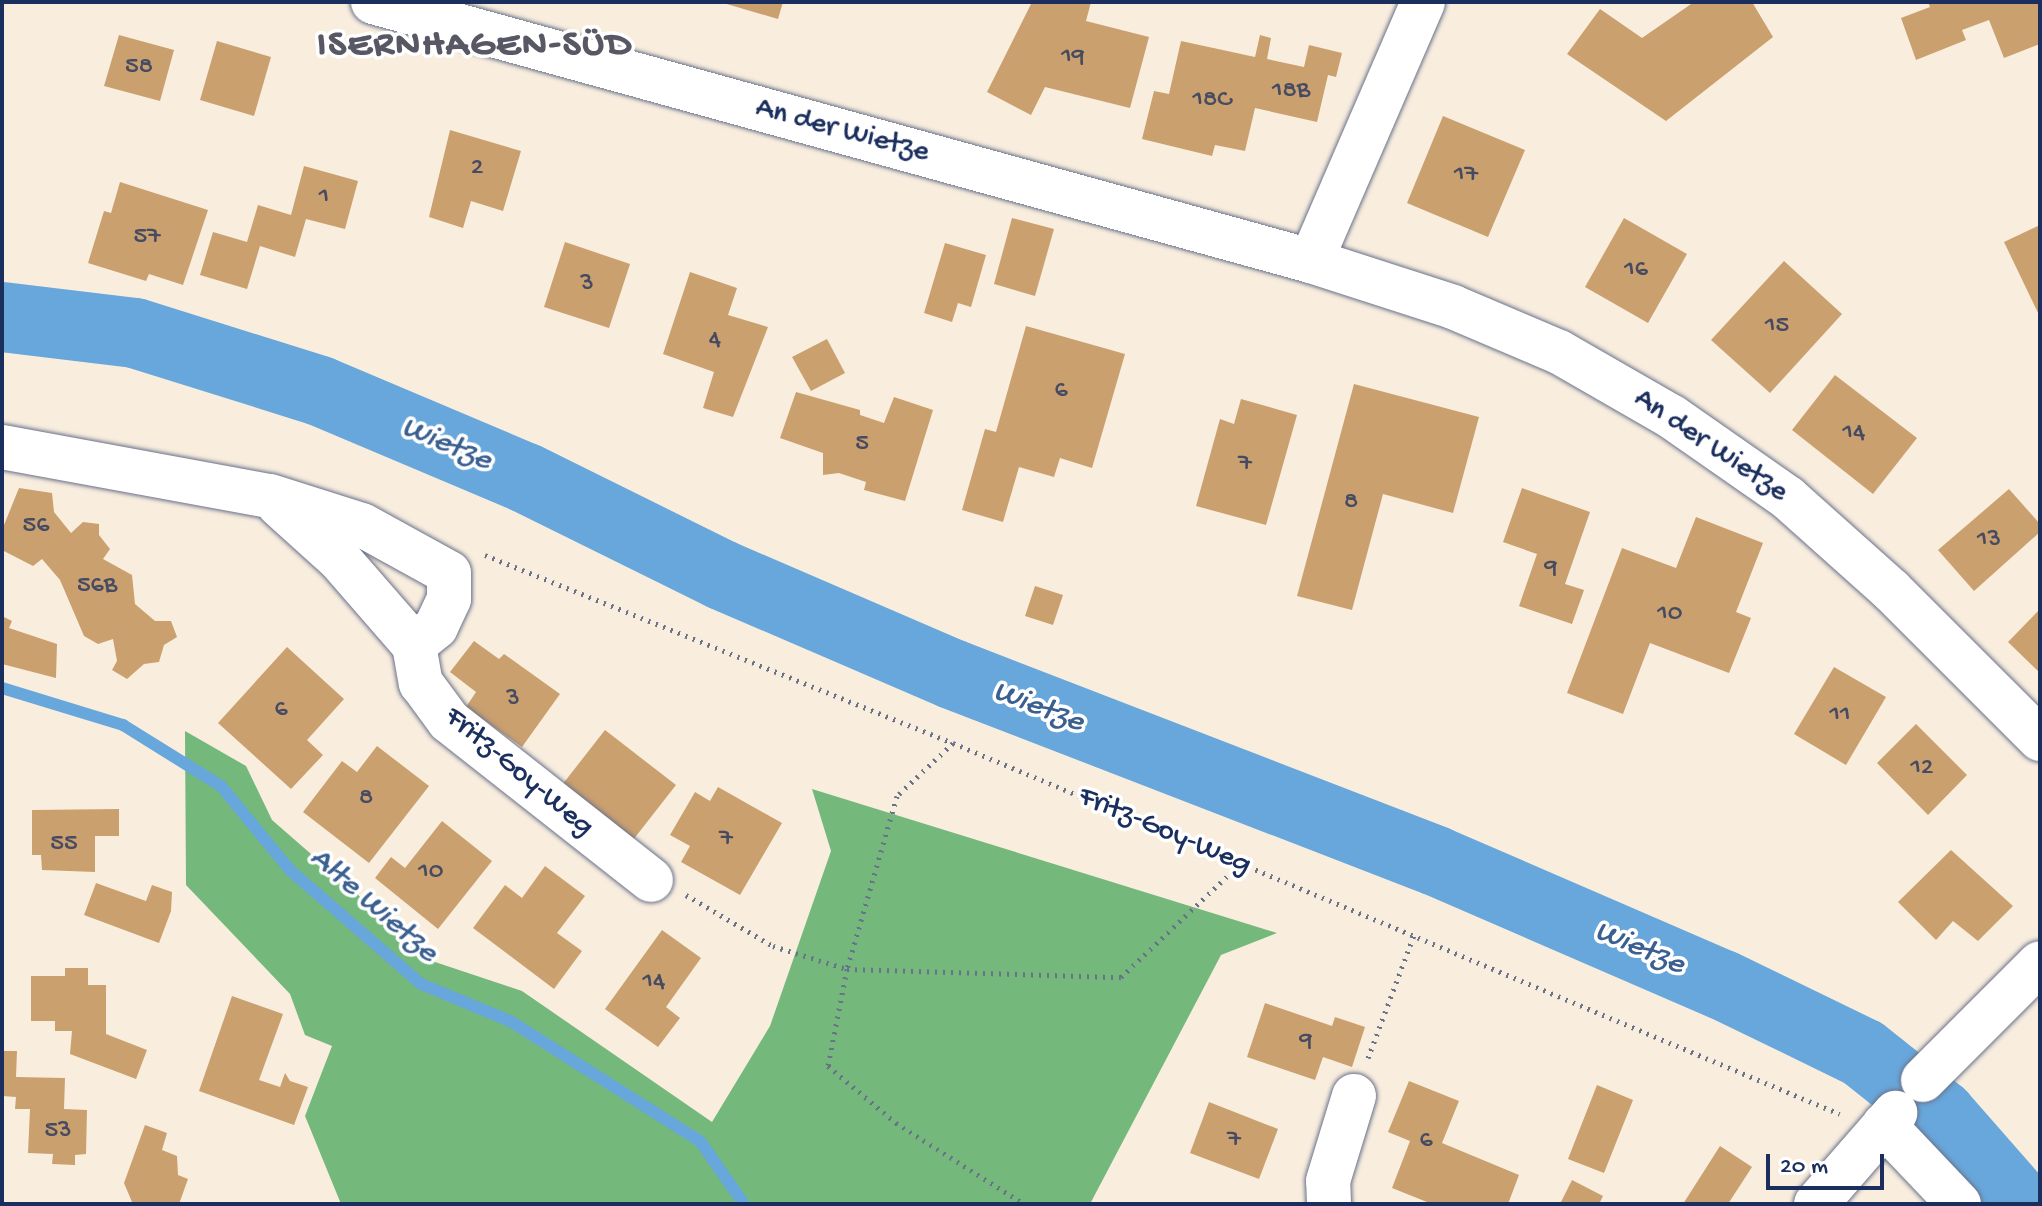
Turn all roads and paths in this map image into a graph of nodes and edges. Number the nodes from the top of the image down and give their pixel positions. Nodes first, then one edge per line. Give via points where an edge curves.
1 (373, 2) edge
2 (1423, 2) edge
3 (1311, 261) junction
4 (2, 447) edge
5 (270, 496) junction
6 (449, 573) junction
7 (414, 645) junction
8 (2040, 739) edge
9 (953, 743) junction
10 (1239, 865) junction
11 (651, 880) joint
12 (1414, 935) junction
13 (2040, 963) edge
14 (847, 969) junction
15 (1923, 1080) dead end
16 (1354, 1096) joint
17 (1884, 1126) junction
18 (1024, 1204) edge
19 (1329, 1204) edge
20 (1816, 1204) edge
21 (1959, 1204) edge

1 - 3 street, An der Wietze
2 - 3 street
3 - 8 street, An der Wietze via 1453,307 1533,341 1672,417 1788,498 1891,590
4 - 5 street
5 - 6 street via 362,525
5 - 7 street, Fritz-Goy-Weg via 340,560
6 - 7 street via 449,599 436,627
6 - 9 path, Fritz-Goy-Weg via 485,554 529,568
7 - 11 street, Fritz-Goy-Weg via 421,683 449,721
9 - 10 path, Fritz-Goy-Weg
9 - 14 path via 897,796
10 - 12 path, Fritz-Goy-Weg
10 - 14 path via 1121,977
11 - 14 path via 673,887 773,946
12 - 16 path
12 - 17 path, Fritz-Goy-Weg
13 - 15 street
14 - 18 path via 828,1066 896,1123
16 - 19 street via 1328,1181
17 - 20 street
17 - 21 street

